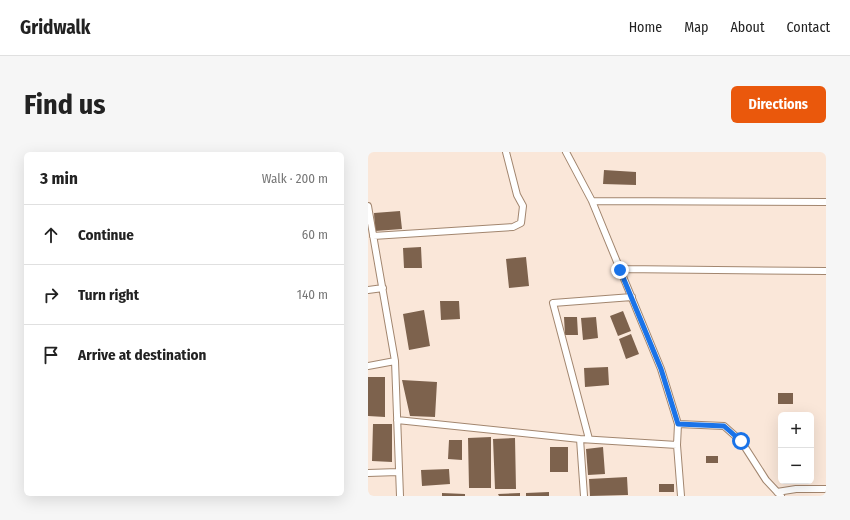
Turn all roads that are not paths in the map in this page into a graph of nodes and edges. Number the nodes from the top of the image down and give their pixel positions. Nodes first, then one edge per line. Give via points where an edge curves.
1 (506, 152) edge
2 (566, 152) edge
3 (592, 201) junction
4 (826, 202) edge
5 (368, 206) edge
6 (373, 236) junction
7 (620, 270) junction
8 (826, 271) edge
9 (383, 288) junction
10 (368, 290) edge
11 (632, 297) junction
12 (395, 361) junction
13 (368, 366) edge
14 (397, 420) junction
15 (678, 424) junction
16 (580, 439) junction
17 (589, 440) junction
18 (677, 445) junction
19 (398, 472) junction
20 (368, 473) edge
21 (826, 489) edge
22 (779, 494) edge
23 (400, 496) edge
24 (584, 496) edge
25 (681, 496) edge

1 - 6 street via 517,195 523,206 521,223 513,227
2 - 3 street
3 - 4 street
3 - 7 street
5 - 6 street
6 - 9 street
7 - 8 street
7 - 11 street
9 - 10 street
9 - 12 street
11 - 15 street via 661,369
11 - 17 street via 553,303
12 - 13 street
12 - 14 street
14 - 16 street
14 - 19 street
15 - 18 street
15 - 22 street via 724,426 741,441 766,480
16 - 17 street
16 - 24 street
17 - 18 street
18 - 25 street
19 - 20 street
19 - 23 street
21 - 22 street via 796,489

